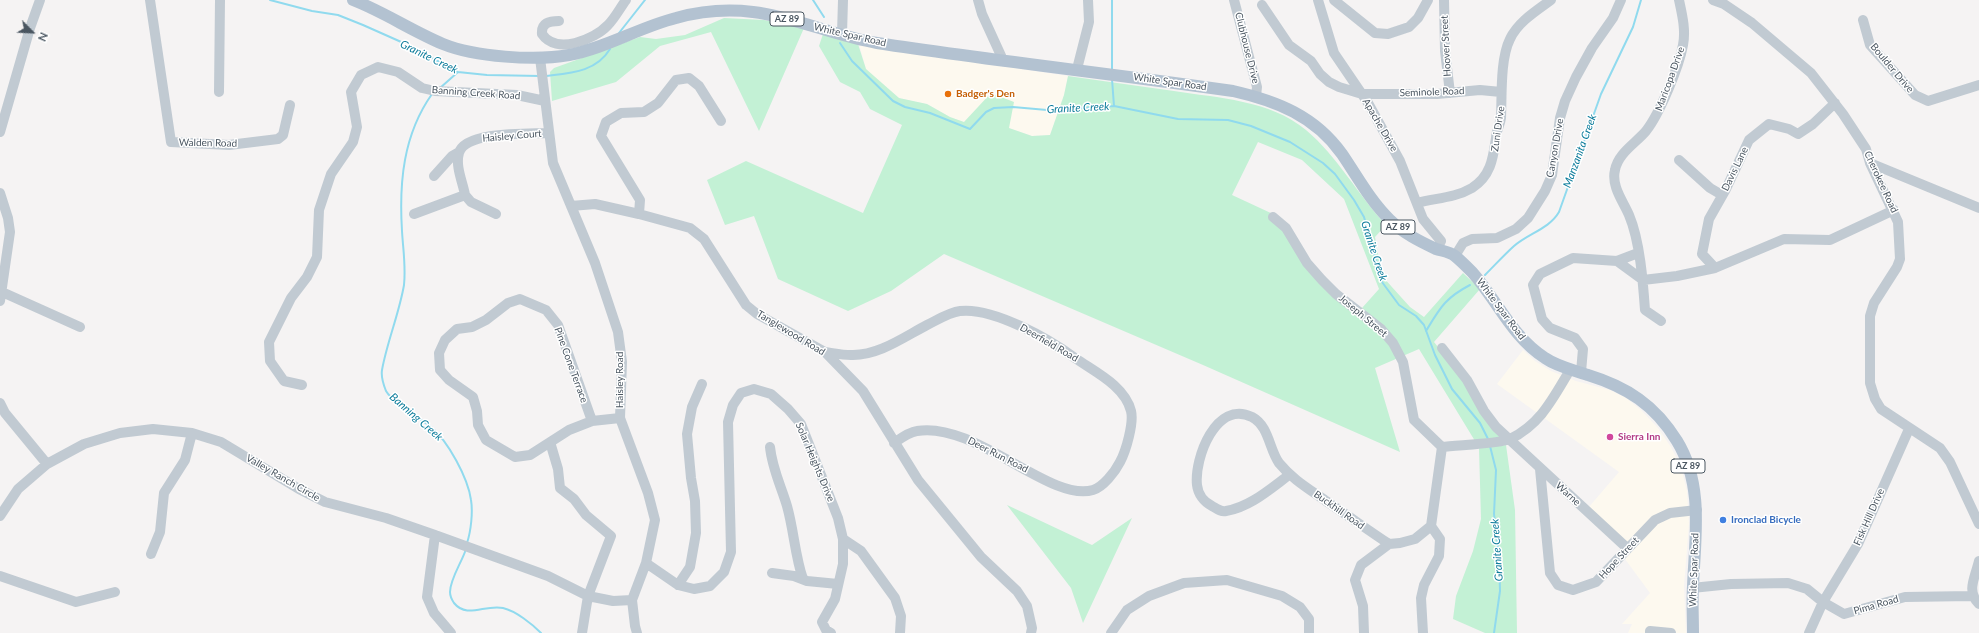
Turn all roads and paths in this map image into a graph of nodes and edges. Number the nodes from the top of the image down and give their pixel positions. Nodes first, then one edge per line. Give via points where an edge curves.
1 (40, 0) edge
2 (150, 0) edge
3 (220, 0) edge
4 (353, 0) edge
5 (626, 0) edge
6 (843, 0) edge
7 (978, 0) edge
8 (1088, 0) edge
9 (1234, 0) edge
10 (1318, 0) edge
11 (1334, 0) edge
12 (1428, 0) edge
13 (1444, 0) edge
14 (1551, 0) edge
15 (1621, 0) edge
16 (1679, 0) edge
17 (1720, 1) edge
18 (1262, 5) dead end
19 (1863, 20) dead end
20 (559, 21) dead end
21 (842, 34) junction
22 (540, 58) junction
23 (1004, 60) junction
24 (1077, 69) junction
25 (1979, 85) edge
26 (219, 92) dead end
27 (1502, 92) junction
28 (1450, 93) junction
29 (1362, 94) junction
30 (1256, 96) junction
31 (545, 100) junction
32 (1835, 103) junction
33 (290, 105) dead end
34 (721, 121) dead end
35 (0, 132) edge
36 (548, 132) junction
37 (459, 152) junction
38 (1678, 160) dead end
39 (1870, 163) junction
40 (434, 176) dead end
41 (0, 193) edge
42 (466, 195) junction
43 (1722, 195) junction
44 (1417, 203) junction
45 (571, 206) junction
46 (1979, 208) edge
47 (1894, 210) junction
48 (414, 214) dead end
49 (496, 214) dead end
50 (639, 214) junction
51 (1273, 217) dead end
52 (1437, 249) junction
53 (1638, 253) junction
54 (1455, 256) junction
55 (1617, 261) junction
56 (1715, 268) junction
57 (1643, 280) junction
58 (1, 297) edge
59 (1661, 321) dead end
60 (80, 327) dead end
61 (1442, 348) dead end
62 (825, 352) junction
63 (1575, 371) junction
64 (702, 384) dead end
65 (302, 385) dead end
66 (0, 403) edge
67 (620, 418) junction
68 (592, 421) junction
69 (1909, 429) junction
70 (192, 433) junction
71 (1509, 439) junction
72 (550, 442) junction
73 (894, 443) junction
74 (770, 447) dead end
75 (1442, 447) junction
76 (47, 464) junction
77 (1540, 469) junction
78 (1289, 475) junction
79 (1101, 485) joint
80 (1697, 510) junction
81 (0, 516) edge
82 (1979, 524) edge
83 (1431, 526) junction
84 (435, 535) junction
85 (843, 539) junction
86 (1389, 544) junction
87 (1627, 548) junction
88 (151, 554) dead end
89 (1979, 561) edge
90 (646, 563) junction
91 (772, 573) dead end
92 (0, 576) edge
93 (803, 579) junction
94 (838, 584) junction
95 (678, 585) junction
96 (1692, 588) junction
97 (115, 592) dead end
98 (588, 596) junction
99 (632, 600) junction
100 (1976, 600) edge
101 (1823, 602) junction
102 (451, 633) edge
103 (582, 633) edge
104 (637, 633) edge
105 (831, 633) edge
106 (900, 633) edge
107 (1031, 633) edge
108 (1111, 633) edge
109 (1309, 633) edge
110 (1364, 633) edge
111 (1423, 633) edge
112 (1650, 633) edge
113 (1671, 633) edge
114 (1693, 633) edge
115 (1809, 633) edge

1 - 35 street
2 - 33 street, Walden Road via 171,142 229,145 278,139 283,135
3 - 26 street
4 - 22 main road, White Spar Road / AZ 89 via 444,45 498,56
5 - 20 street via 607,25 591,38 564,44 552,43 542,34 542,29 551,21
6 - 21 street
7 - 23 street
8 - 24 street via 1088,22
9 - 30 street, Clubhouse Drive via 1257,87
10 - 29 street, Apache Drive via 1334,53
11 - 12 street via 1374,33 1388,34 1409,27 1418,18
13 - 28 street, Hoover Street via 1445,51
14 - 27 street, Zuni Drive via 1521,24 1510,40 1504,62
15 - 54 street, Canyon Drive via 1613,18 1592,48 1565,101 1552,175 1532,214 1516,229 1497,238 1472,239 1463,243
16 - 53 street, Maricopa Drive via 1684,24 1683,44 1662,104 1647,130 1625,150 1614,170 1615,186 1636,232
17 - 32 street, Cherokee Road via 1791,55 1811,73
18 - 29 street, Seminole Road via 1289,45 1311,61 1320,74 1339,87
19 - 25 street, Boulder Drive via 1870,45 1914,95 1928,101
21 - 22 main road, White Spar Road / AZ 89 via 753,12 706,12 675,18 608,44 570,55
21 - 23 main road, White Spar Road / AZ 89 via 874,42
22 - 31 street, Haisley Road
23 - 24 main road, White Spar Road / AZ 89
24 - 30 main road, White Spar Road / AZ 89
27 - 28 street, Seminole Road via 1480,90
27 - 44 street, Zuni Drive via 1501,120 1487,176 1465,192 1445,199
28 - 29 street, Seminole Road
29 - 44 street, Apache Drive via 1400,161
30 - 52 main road, White Spar Road / AZ 89 via 1286,107 1315,124 1328,136 1390,220 1410,237
31 - 36 street, Haisley Road
31 - 65 street, Banning Creek Road via 517,95 435,92 422,88 398,72 378,67 361,75 350,92 357,127 354,142 331,174 319,210 317,257 307,277 291,298 269,342 270,361 284,381
32 - 39 street, Cherokee Road via 1866,149
32 - 43 street, Davis Lane via 1798,134 1769,124 1755,134 1749,140
34 - 50 street via 699,86 690,78 676,80 658,103 644,112 621,113 606,122 601,136 640,200
36 - 37 street, Haisley Court via 492,136 474,140
36 - 45 street, Haisley Road via 553,162
37 - 40 street, Haisley Court
37 - 42 street via 460,173
38 - 43 street
39 - 46 street
39 - 47 street, Cherokee Road
41 - 58 street via 10,232
42 - 48 street
42 - 49 street via 471,202
43 - 56 street, Davis Lane via 1709,219 1702,247 1702,254
44 - 52 street, Apache Drive via 1423,219 1440,241
45 - 50 street, Tanglewood Road via 595,204
45 - 67 street, Haisley Road via 595,263 618,332 622,362
47 - 56 street via 1830,240 1784,239
47 - 69 street, Cherokee Road via 1898,222 1900,259 1874,303 1870,316 1870,383 1881,409
50 - 62 street, Tanglewood Road via 690,228 704,239 746,305 757,314
51 - 75 street, Joseph Street via 1286,228 1307,263 1322,280 1393,343 1403,362 1414,420
52 - 54 main road, White Spar Road / AZ 89
53 - 55 street
53 - 57 street, Maricopa Drive
54 - 63 main road, White Spar Road / AZ 89 via 1486,288 1520,338 1544,358
55 - 57 street
55 - 63 street via 1572,258 1540,274 1533,285 1542,319 1550,328 1575,338 1583,349
56 - 57 street
57 - 59 street, Maricopa Drive via 1645,310
58 - 60 street
61 - 71 street, Warne via 1467,380 1484,411
62 - 73 street, Tanglewood Road via 863,391
62 - 79 street, Deerfield Road via 852,356 876,351 936,320 960,311 982,312 1024,327 1078,360 1117,388 1128,402 1133,419 1122,460
63 - 71 street via 1547,409
63 - 80 main road, White Spar Road / AZ 89 via 1603,379 1633,393 1656,412 1677,441 1687,463
64 - 95 street via 692,407 687,434 696,532 690,567
66 - 76 street via 5,413
67 - 68 street
67 - 90 street, Haisley Road via 648,493 655,520
68 - 72 street via 569,430
68 - 72 street, Pine Cone Terrace via 558,325 546,310 520,299 508,303 472,327 457,329 445,340 440,354 440,370 449,380 473,396 478,425 486,440 515,457 530,455
69 - 82 street, Cherokee Road via 1940,448 1950,462
69 - 101 street, Fisk Hill Drive via 1858,544
70 - 76 street, Valley Ranch Circle via 153,429 120,433 84,444
70 - 84 street, Valley Ranch Circle via 221,442 325,502 386,518
70 - 88 street via 185,460 164,493 160,532
71 - 75 street
71 - 77 street, Warne
72 - 98 street via 558,469 560,488 611,536
73 - 79 street, Deer Run Road via 917,431 942,431 980,445 1059,486 1092,490
73 - 107 street, Tanglewood Road via 918,480 976,551 1017,591 1027,606
74 - 93 street
75 - 83 street
76 - 81 street, Valley Ranch Circle via 18,489
77 - 87 street, Warne
77 - 87 street, Hope Street via 1550,573 1558,585 1573,590 1596,582
78 - 78 street, Buckhill Road via 1243,506 1225,511 1208,504 1201,497 1197,484 1200,462 1210,432 1224,418 1238,414 1252,417 1262,426 1273,454
78 - 86 street, Buckhill Road
80 - 87 street, Hope Street via 1670,513 1655,520
80 - 96 main road, White Spar Road / AZ 89
83 - 86 street via 1415,539
83 - 111 street via 1440,539 1439,556 1424,585 1421,598
84 - 98 street, Valley Ranch Circle via 548,576
84 - 102 street via 427,597 434,613
85 - 94 street, Solar Heights Drive via 843,564
85 - 95 street, Solar Heights Drive via 838,518 801,424 771,394 754,389 741,393 733,405 728,422 730,552 724,572 710,586 694,590
85 - 106 street via 860,551 895,598 901,616
86 - 110 street via 1361,566 1355,580 1363,606
89 - 100 street via 1970,592
90 - 95 street, Solar Heights Drive
90 - 99 street, Haisley Road
91 - 93 street
92 - 97 street via 76,602
93 - 94 street
94 - 105 street, Solar Heights Drive via 835,599 822,622
96 - 101 street, Pima Road via 1731,584 1788,584 1807,588
96 - 114 main road, White Spar Road / AZ 89
98 - 99 street, Valley Ranch Circle via 613,601
98 - 103 street
99 - 104 street, Haisley Road
100 - 101 street, Pima Road via 1905,597 1844,614
101 - 115 street, Fisk Hill Drive
108 - 109 street via 1127,610 1149,596 1184,583 1227,580 1282,596 1300,607 1309,618
112 - 113 street

